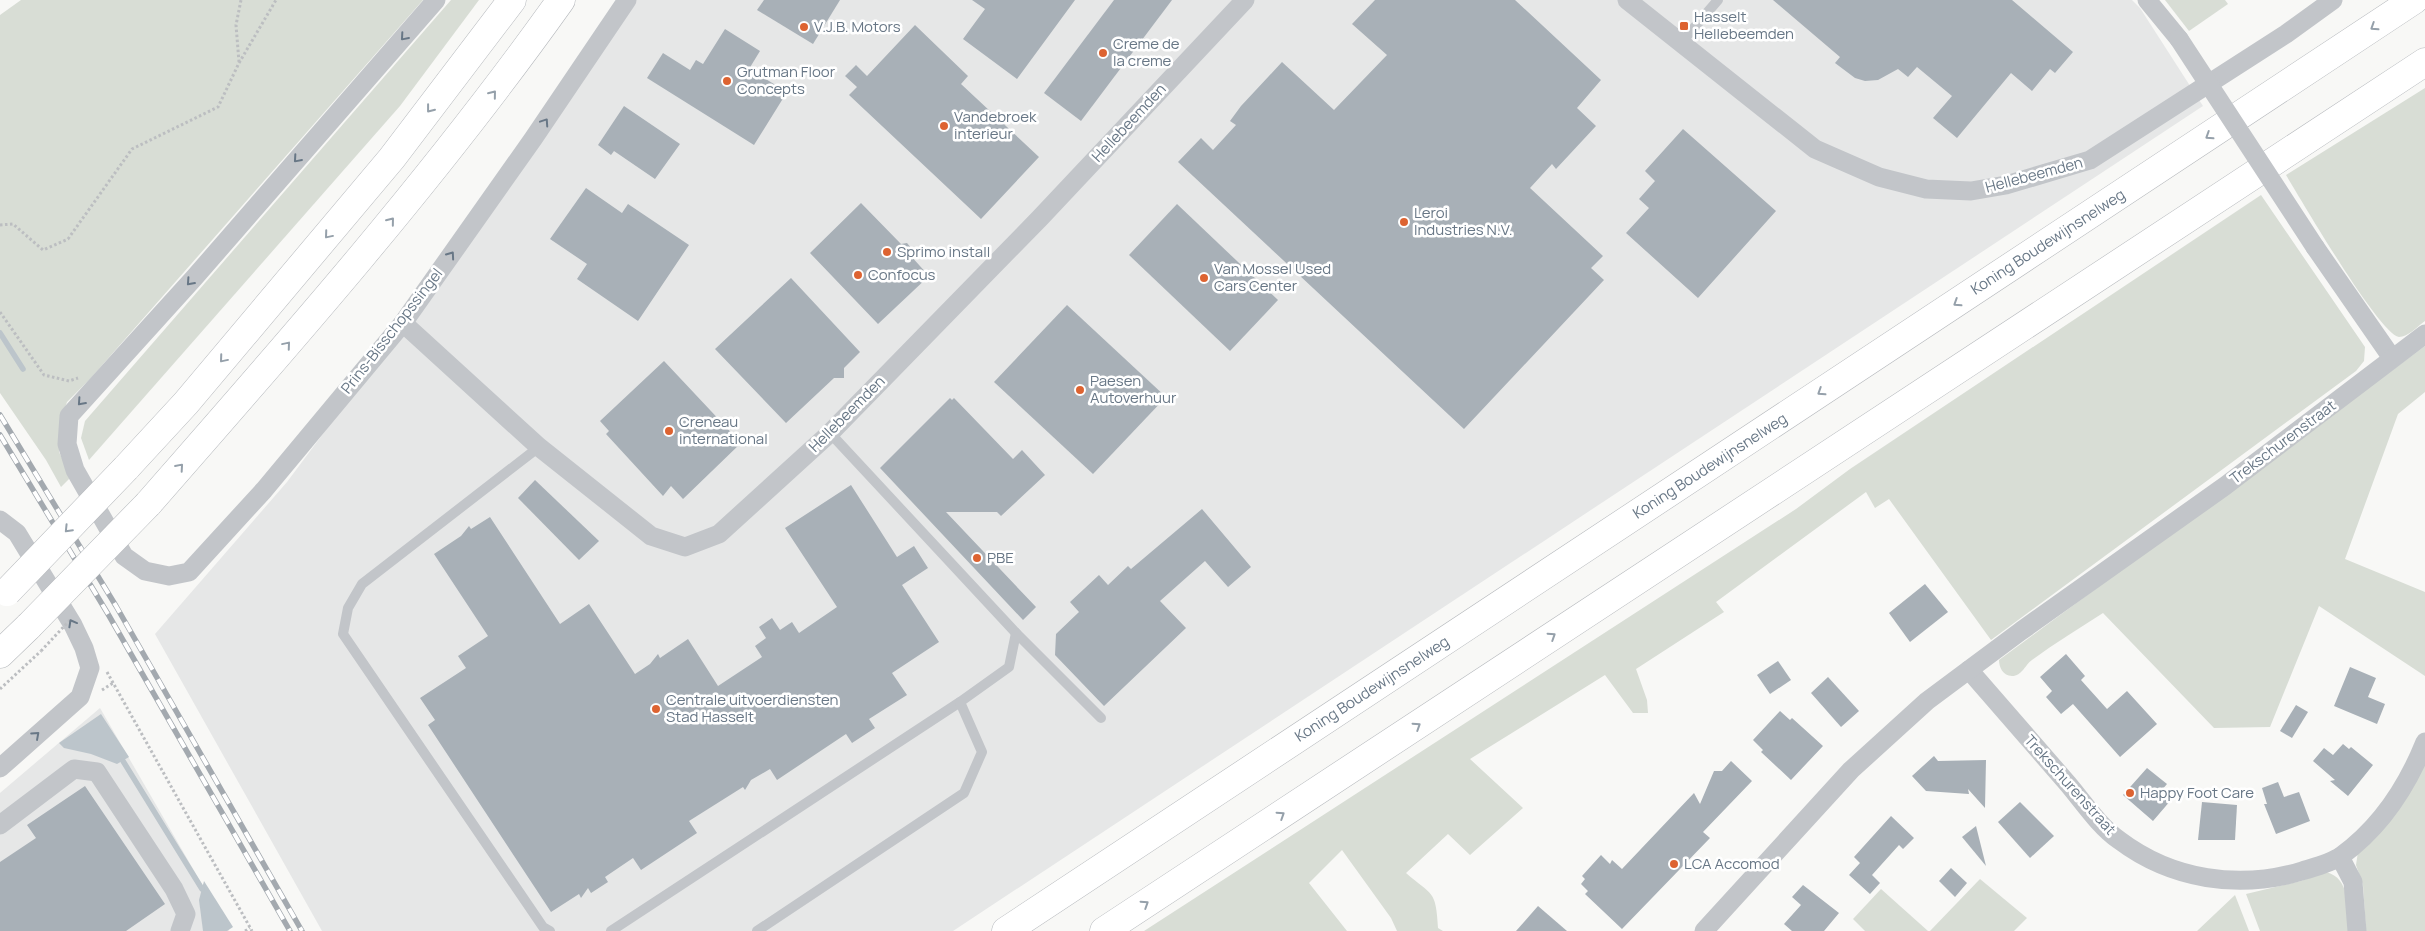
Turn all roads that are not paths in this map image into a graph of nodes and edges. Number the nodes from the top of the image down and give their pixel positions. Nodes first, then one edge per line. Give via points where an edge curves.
1 (436, 0) edge
2 (512, 0) edge
3 (560, 0) edge
4 (627, 0) edge
5 (1245, 0) edge
6 (1627, 0) edge
7 (1718, 0) edge
8 (2147, 0) edge
9 (2333, 0) edge
10 (2414, 0) edge
11 (1680, 44) junction
12 (2425, 62) edge
13 (403, 323) junction
14 (2425, 334) edge
15 (2392, 358) junction
16 (830, 433) junction
17 (539, 447) junction
18 (0, 520) edge
19 (3, 596) edge
20 (1016, 633) junction
21 (0, 654) edge
22 (1969, 670) junction
23 (960, 702) junction
24 (1101, 718) dead end
25 (2425, 742) edge
26 (0, 768) edge
27 (0, 824) edge
28 (2340, 857) junction
29 (546, 930) edge
30 (180, 931) edge
31 (611, 931) edge
32 (757, 931) edge
33 (1006, 931) edge
34 (1104, 931) edge
35 (1704, 931) edge
36 (2358, 931) edge

1 -> 13 street, Prins-Bisschopssingel via 69,416 67,444 75,470 124,556 145,571 169,576 189,572 264,490
2 -> 19 highway, bridge via 392,158 186,403
21 -> 3 highway, bridge via 148,504 367,251 502,83
13 -> 4 street, Prins-Bisschopssingel
5 - 16 street, Hellebeemden via 1040,218
6 - 11 street, Hellebeemden
7 - 11 lane
8 - 15 street, bridge via 2179,39
9 - 11 street, Hellebeemden via 2286,34 2090,160 2006,185 1971,190 1926,189 1879,177 1815,149
10 -> 33 highway, Koning Boudewijnsnelweg
34 -> 12 highway
13 - 17 street, Hellebeemden
14 - 15 street, Trekschurenstraat
15 - 22 street, Trekschurenstraat via 2225,486
16 - 17 street, Hellebeemden via 719,534 685,547 651,536
16 - 20 lane
17 - 29 lane via 362,584 348,608 343,634
26 -> 18 street via 80,697 98,669 16,532
20 - 23 lane via 1009,667
20 - 24 lane
22 - 28 street, Trekschurenstraat via 2100,822 2118,840 2139,853 2188,875 2237,881 2284,876
22 - 35 street, Trekschurenstraat via 1927,701 1851,770
23 - 31 lane
23 - 32 lane via 982,752 964,793
25 - 28 street, Trekschurenstraat via 2398,797 2373,829
27 - 30 street via 74,770 97,772 174,889 186,914
28 - 36 street via 2353,882

